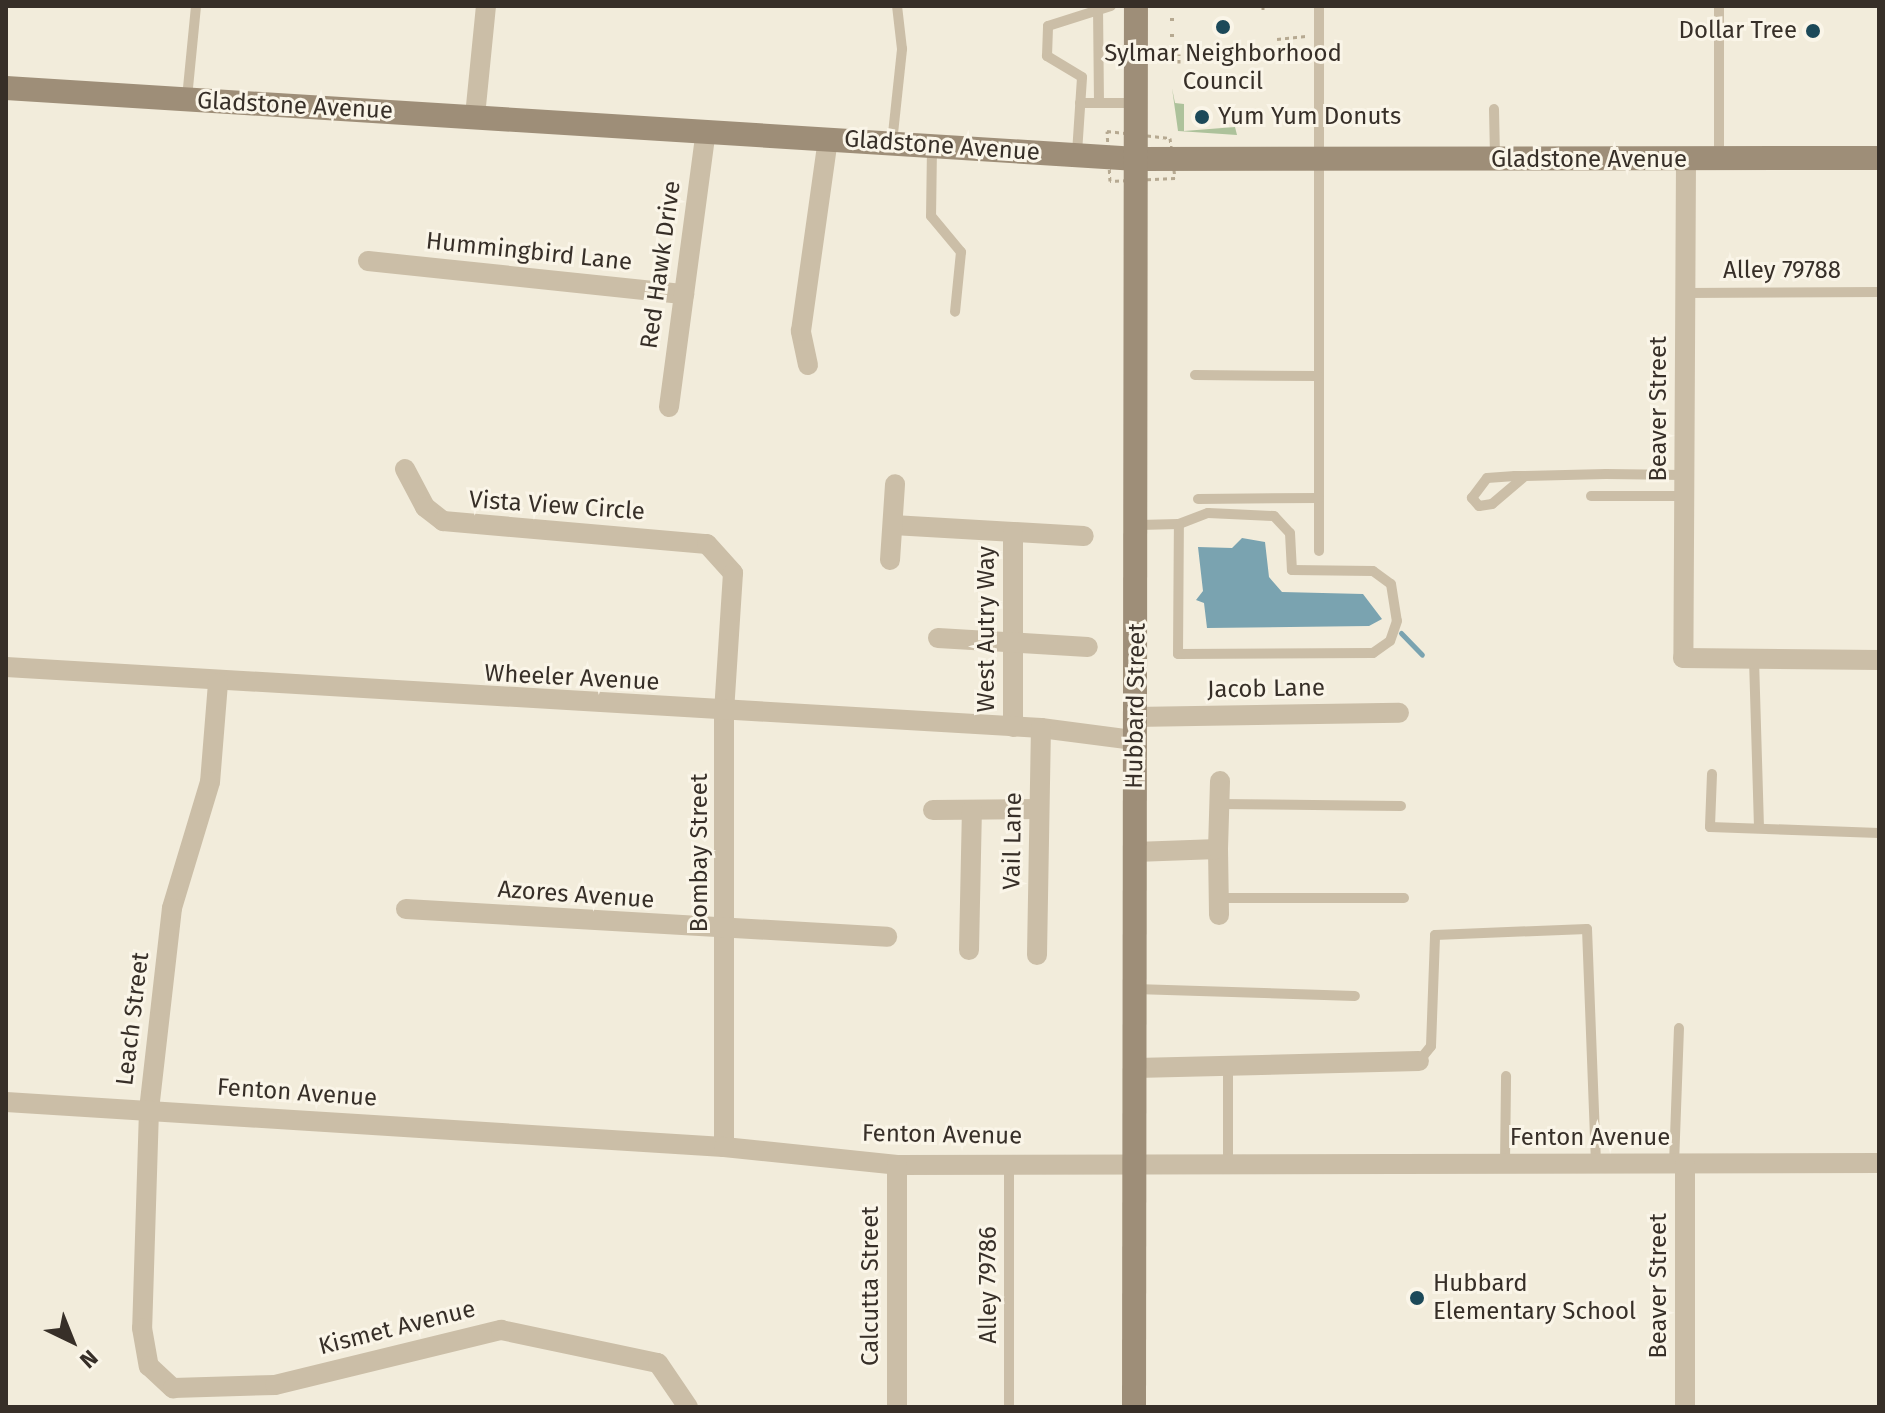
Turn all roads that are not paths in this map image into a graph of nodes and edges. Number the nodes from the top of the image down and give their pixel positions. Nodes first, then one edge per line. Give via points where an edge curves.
1 (196, 6) edge
2 (486, 6) edge
3 (897, 6) edge
4 (1111, 6) edge
5 (1136, 6) edge
6 (1319, 6) edge
7 (1719, 6) edge
8 (1098, 7) edge
9 (6, 88) edge
10 (186, 100) junction
11 (1099, 102) junction
12 (1080, 103) junction
13 (1136, 103) junction
14 (1494, 109) dead end
15 (475, 116) junction
16 (706, 130) junction
17 (828, 139) junction
18 (892, 143) junction
19 (932, 145) junction
20 (1076, 155) junction
21 (1879, 158) edge
22 (1137, 159) junction
23 (1316, 159) junction
24 (1495, 159) junction
25 (1686, 160) junction
26 (1720, 160) junction
27 (368, 261) dead end
28 (1879, 292) edge
29 (1685, 293) junction
30 (684, 294) junction
31 (955, 312) dead end
32 (808, 365) dead end
33 (1195, 375) dead end
34 (1318, 376) junction
35 (669, 407) dead end
36 (405, 469) dead end
37 (1684, 475) junction
38 (1525, 476) junction
39 (895, 484) dead end
40 (1591, 496) dead end
41 (1684, 496) junction
42 (1319, 498) junction
43 (1198, 499) dead end
44 (1179, 524) junction
45 (893, 525) junction
46 (1139, 525) junction
47 (1013, 532) junction
48 (1084, 536) dead end
49 (1319, 551) dead end
50 (890, 560) dead end
51 (727, 562) joint
52 (938, 638) dead end
53 (1013, 642) junction
54 (1088, 647) dead end
55 (1754, 658) junction
56 (1879, 660) edge
57 (6, 667) edge
58 (218, 683) junction
59 (724, 713) junction
60 (1399, 713) dead end
61 (1013, 727) junction
62 (1041, 728) junction
63 (1134, 728) junction
64 (1712, 774) dead end
65 (1220, 781) dead end
66 (1219, 804) junction
67 (1401, 806) dead end
68 (1039, 809) junction
69 (933, 810) dead end
70 (972, 810) junction
71 (1759, 828) junction
72 (1879, 833) edge
73 (1218, 849) junction
74 (1135, 852) junction
75 (1404, 898) dead end
76 (1219, 906) joint
77 (406, 909) dead end
78 (727, 931) junction
79 (887, 937) dead end
80 (969, 950) dead end
81 (1037, 955) dead end
82 (1135, 989) junction
83 (1355, 996) dead end
84 (1679, 1028) dead end
85 (1419, 1061) joint
86 (1228, 1066) junction
87 (1136, 1068) junction
88 (1506, 1076) dead end
89 (6, 1102) edge
90 (149, 1110) junction
91 (724, 1147) junction
92 (1136, 1161) junction
93 (1228, 1162) junction
94 (1009, 1163) junction
95 (1505, 1163) junction
96 (1879, 1163) edge
97 (1596, 1164) junction
98 (1679, 1164) junction
99 (897, 1165) junction
100 (149, 1366) joint
101 (688, 1407) edge
102 (897, 1407) edge
103 (1009, 1407) edge
104 (1134, 1407) edge
105 (1685, 1407) edge

1 - 10 lane
2 - 15 street
3 - 18 lane via 902,49
4 - 8 lane
5 - 13 street, Hubbard Street
6 - 23 lane
7 - 26 lane
8 - 11 lane
8 - 12 lane via 1048,26 1047,56 1053,65 1077,69
9 - 10 street, Gladstone Avenue
10 - 15 street, Gladstone Avenue
11 - 12 lane
11 - 13 lane
12 - 20 lane
13 - 22 street, Hubbard Street
14 - 24 lane
15 - 16 street, Gladstone Avenue
16 - 17 street, Gladstone Avenue
16 - 30 street, Red Hawk Drive
17 - 18 street, Gladstone Avenue
17 - 32 street via 801,331
18 - 19 street, Gladstone Avenue
19 - 20 street, Gladstone Avenue
19 - 31 lane via 931,216 961,252
20 - 22 street, Gladstone Avenue
21 - 26 street, Gladstone Avenue
22 - 23 street, Gladstone Avenue
22 - 46 street, Hubbard Street
23 - 24 street, Gladstone Avenue
23 - 34 lane
24 - 25 street, Gladstone Avenue
25 - 26 street, Gladstone Avenue
25 - 29 street, Beaver Street
27 - 30 street, Hummingbird Lane
28 - 29 lane, Alley 79788
29 - 37 street, Beaver Street
30 - 35 street, Red Hawk Drive
33 - 34 lane
34 - 42 lane
36 - 51 street, Vista View Circle via 425,507 458,525 707,544
37 - 38 lane
37 - 41 street, Beaver Street
38 - 38 lane via 1481,479 1472,498 1479,506 1492,504
39 - 45 street
40 - 41 lane
41 - 55 street, Beaver Street via 1683,658
42 - 43 lane
42 - 49 lane
44 - 44 lane via 1208,513 1269,515 1290,533 1292,570 1379,574 1397,600 1390,641 1373,653 1178,654
44 - 46 lane
45 - 47 street
45 - 50 street
46 - 63 street, Hubbard Street
47 - 48 street
47 - 53 street, West Autry Way
51 - 59 street, Bombay Street via 737,583
52 - 53 street
53 - 54 street
53 - 61 street, West Autry Way
55 - 56 street
55 - 71 lane
57 - 58 street, Wheeler Avenue
58 - 59 street, Wheeler Avenue
58 - 90 street, Leach Street via 210,782 172,908
59 - 61 street, Wheeler Avenue
59 - 78 street, Bombay Street
60 - 63 street, Jacob Lane
61 - 62 street, Wheeler Avenue
62 - 63 street, Wheeler Avenue
62 - 68 street, Vail Lane
63 - 74 street, Hubbard Street
64 - 71 lane via 1710,827
65 - 66 street
66 - 67 lane
66 - 73 street
68 - 70 street
68 - 81 street, Vail Lane
69 - 70 street
70 - 80 street
71 - 72 lane
73 - 74 street
73 - 76 street
74 - 82 street, Hubbard Street
75 - 76 lane
77 - 78 street, Azores Avenue
78 - 79 street, Azores Avenue
78 - 91 street, Bombay Street
82 - 83 lane
82 - 87 street, Hubbard Street
84 - 98 lane
85 - 86 street
85 - 97 lane via 1431,1046 1435,935 1587,929
86 - 87 street
86 - 93 lane
87 - 92 street, Hubbard Street
88 - 95 lane
89 - 90 street, Fenton Avenue
90 - 91 street, Fenton Avenue
90 - 100 street, Leach Street via 142,1328
91 - 99 street, Fenton Avenue
92 - 93 street, Fenton Avenue
92 - 94 street, Fenton Avenue
92 - 104 street, Hubbard Street
93 - 95 street, Fenton Avenue
94 - 99 street, Fenton Avenue
94 - 103 lane, Alley 79786
95 - 97 street, Fenton Avenue
96 - 98 street, Fenton Avenue
97 - 98 street, Fenton Avenue
98 - 105 street, Beaver Street
99 - 102 street, Calcutta Street
100 - 101 street, Kismet Avenue via 173,1388 275,1385 501,1330 658,1363

